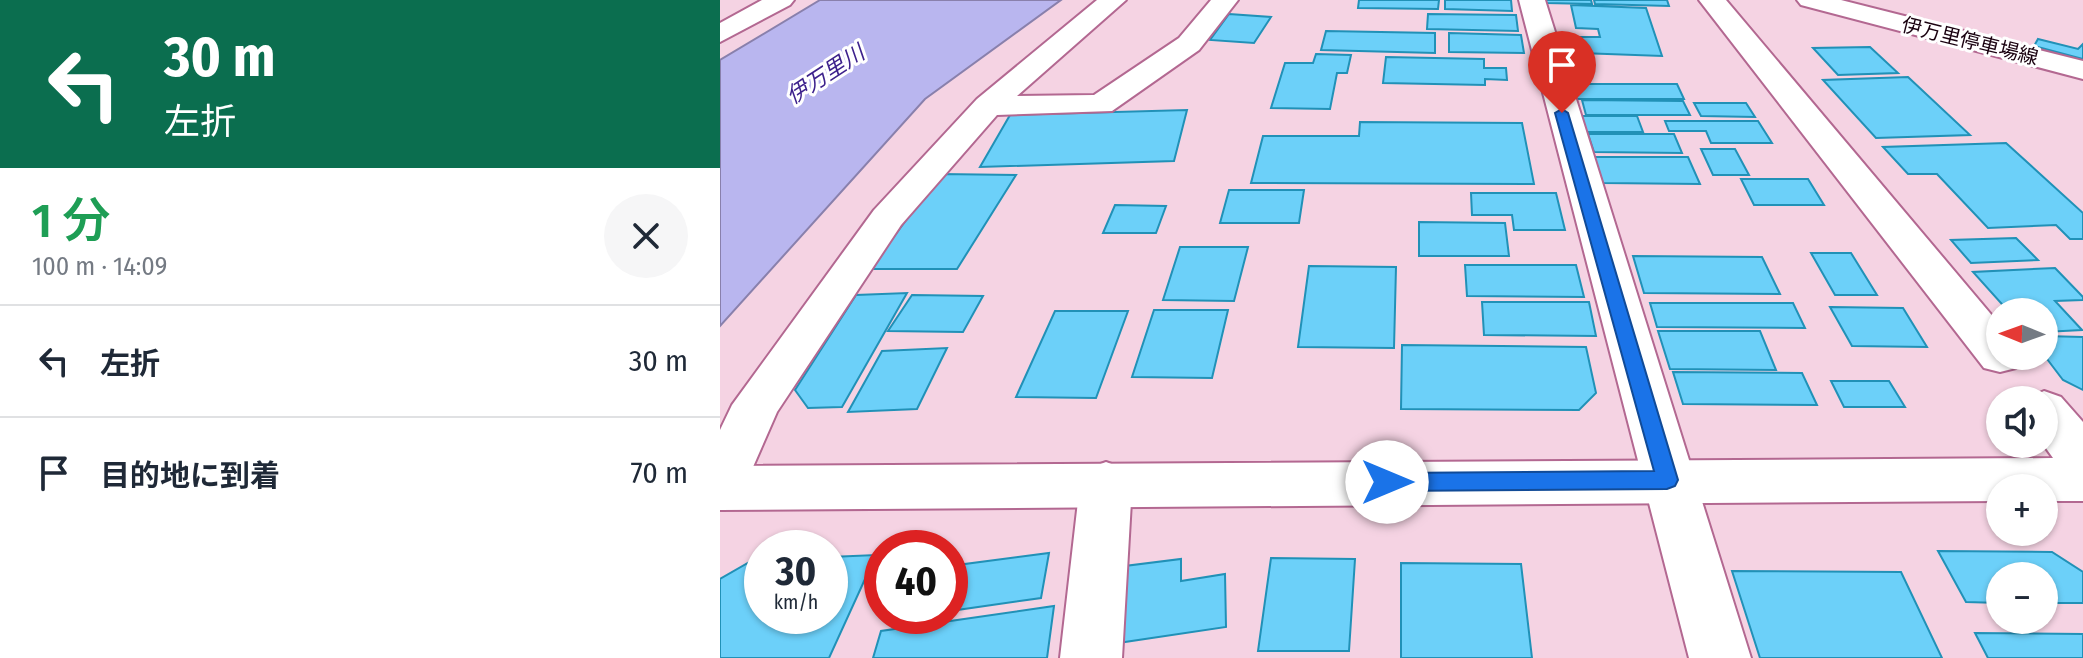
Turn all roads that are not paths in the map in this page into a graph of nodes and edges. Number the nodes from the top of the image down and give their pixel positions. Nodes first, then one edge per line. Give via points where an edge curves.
1 (781, 0) edge
2 (1113, 0) edge
3 (1225, 0) edge
4 (1532, 0) edge
5 (1712, 0) edge
6 (1810, 0) edge
7 (720, 34) edge
8 (2083, 70) edge
9 (988, 106) junction
10 (1986, 339) edge
11 (2011, 370) edge
12 (2025, 386) edge
13 (2058, 427) edge
14 (2083, 458) edge
15 (2083, 479) edge
16 (1667, 480) junction
17 (1106, 484) junction
18 (720, 486) edge
19 (1091, 658) edge
20 (1720, 658) edge

1 - 7 street
2 - 9 street
3 - 9 street via 1189,44 1101,104
4 - 16 street
5 - 10 street
6 - 8 street, 伊万里停車場線
9 - 18 street via 887,218 756,405
11 - 12 street
13 - 14 street
15 - 16 street
16 - 17 street
16 - 20 street
17 - 18 street
17 - 19 street

